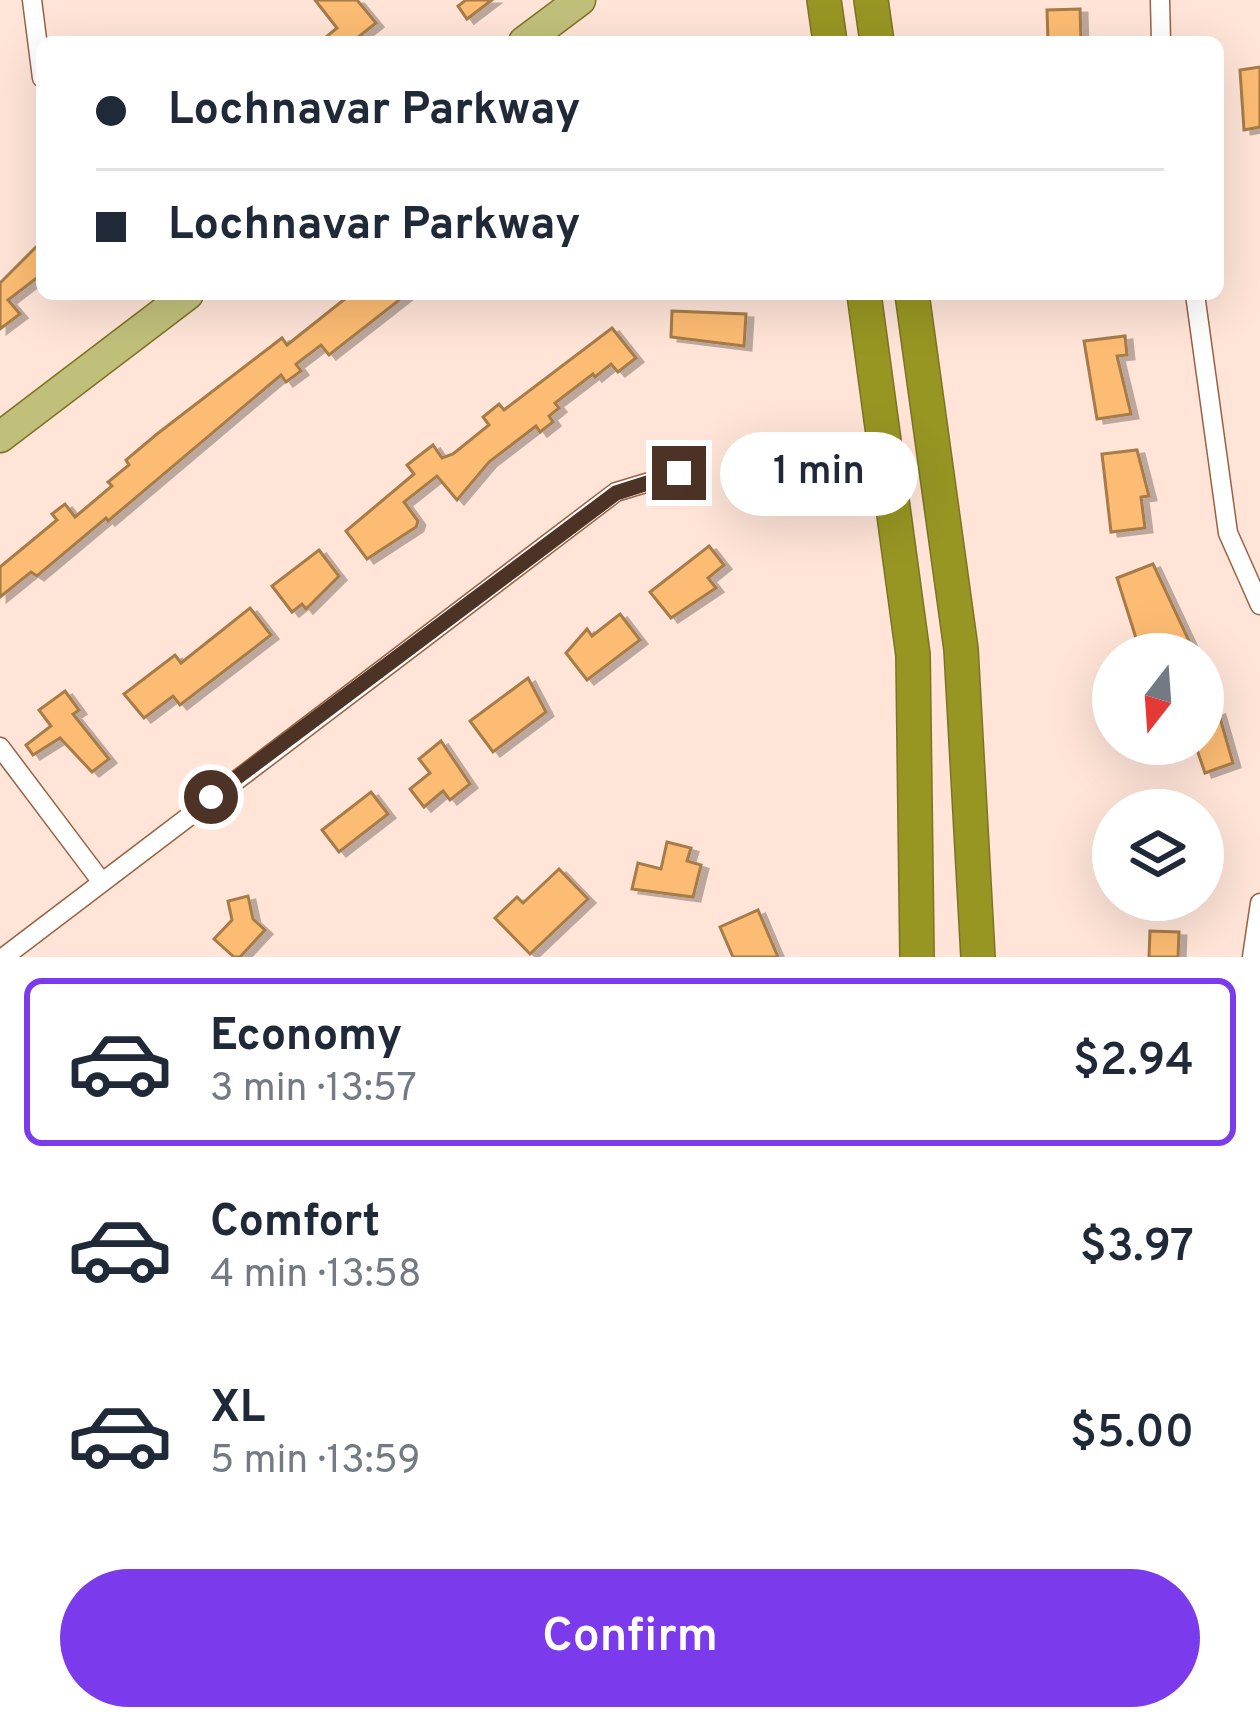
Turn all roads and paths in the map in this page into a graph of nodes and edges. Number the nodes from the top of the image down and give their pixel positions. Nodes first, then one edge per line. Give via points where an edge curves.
1 (580, 0) edge
2 (824, 0) edge
3 (871, 0) edge
4 (1160, 0) edge
5 (33, 7) edge
6 (45, 36) edge
7 (532, 36) edge
8 (829, 36) edge
9 (876, 36) edge
10 (1161, 36) edge
11 (180, 300) edge
12 (865, 300) edge
13 (913, 300) edge
14 (1196, 300) edge
15 (0, 437) edge
16 (679, 473) dead end
17 (1260, 605) edge
18 (0, 747) edge
19 (101, 880) junction
20 (1260, 903) edge
21 (4, 957) edge
22 (917, 957) edge
23 (979, 957) edge
24 (1252, 957) edge

1 - 7 main road
2 - 8 highway
3 - 9 highway
4 - 10 street
5 - 6 street
11 - 15 main road
12 - 22 highway via 914,656
13 - 23 highway via 961,649
14 - 17 street via 1228,533
16 - 19 street via 616,493
18 - 19 street
19 - 21 street
20 - 24 street

